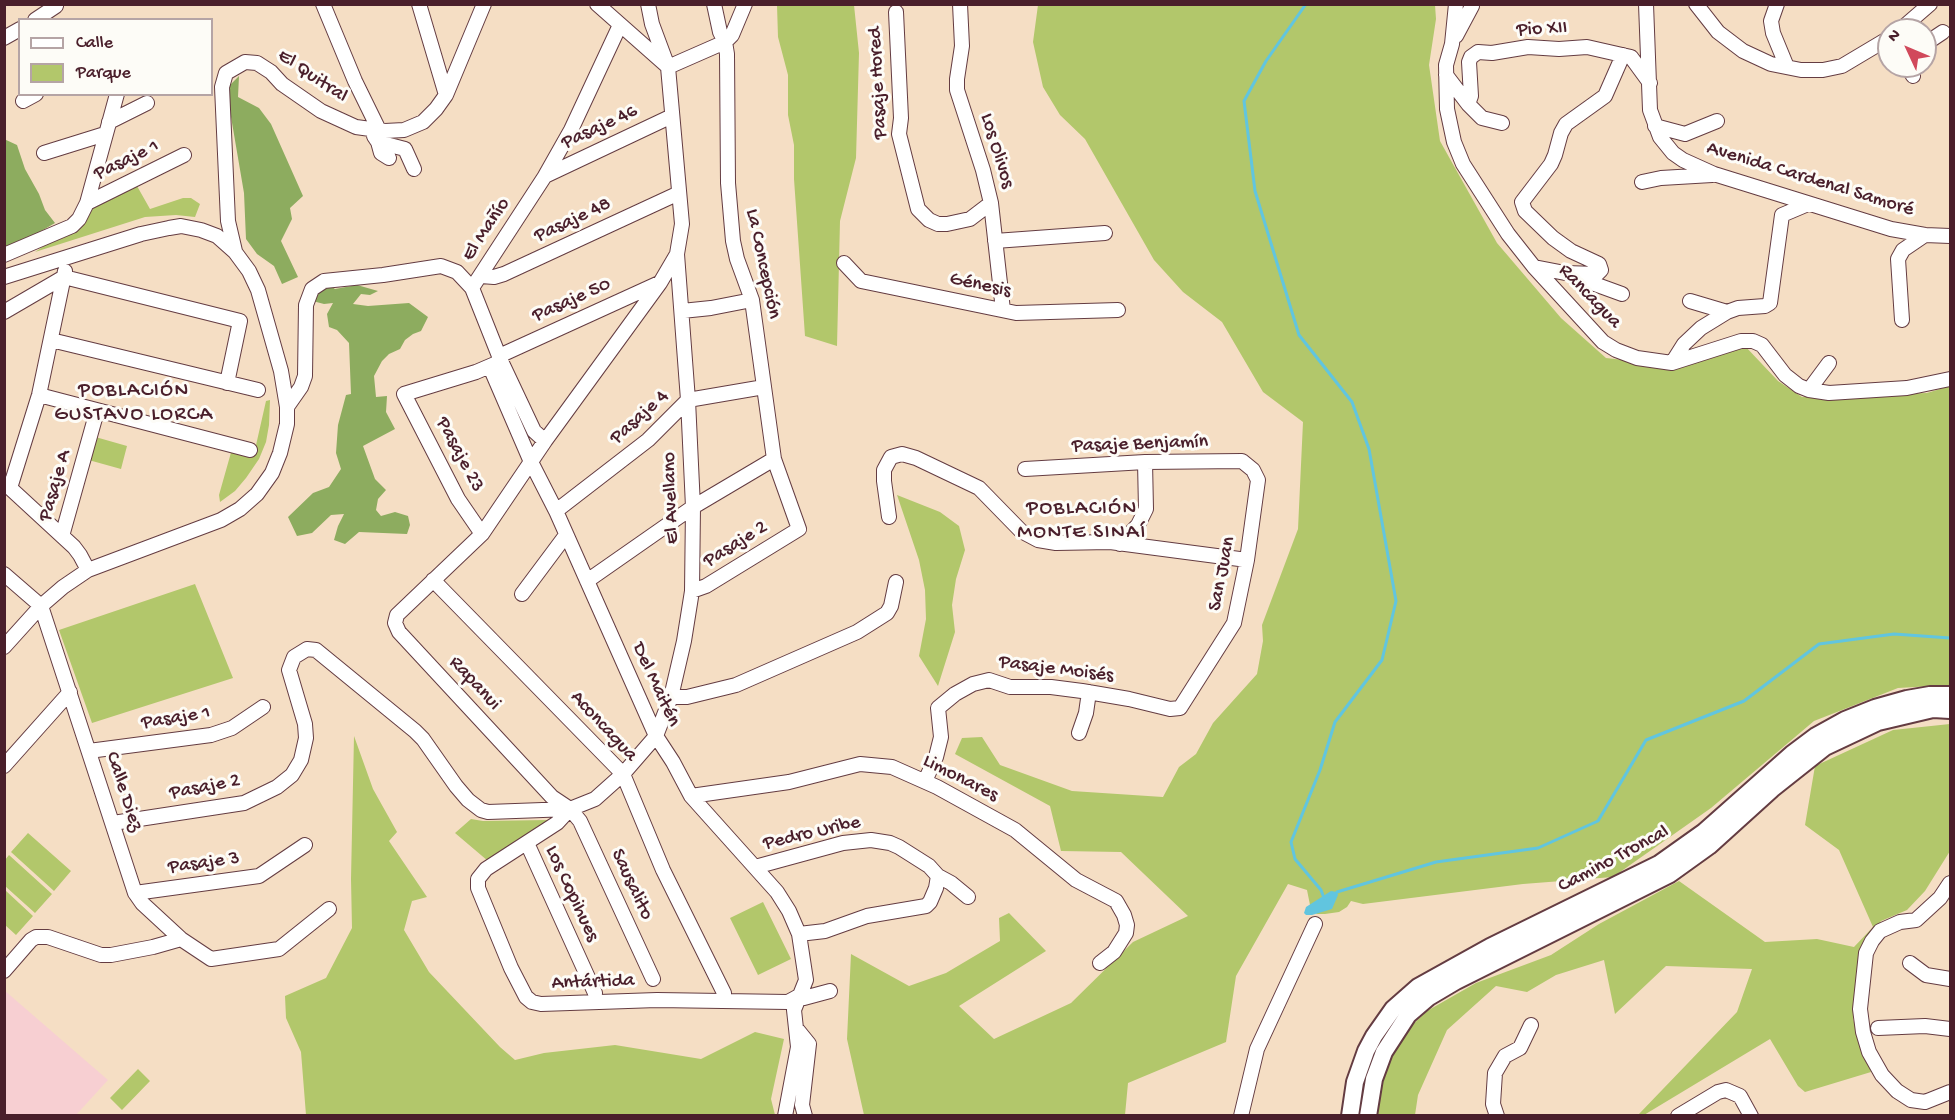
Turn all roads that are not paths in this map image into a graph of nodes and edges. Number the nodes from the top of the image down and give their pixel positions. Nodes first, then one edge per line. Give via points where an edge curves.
1 (323, 4) edge
2 (419, 4) edge
3 (484, 4) edge
4 (597, 4) edge
5 (648, 4) edge
6 (714, 4) edge
7 (745, 4) edge
8 (960, 4) edge
9 (1455, 4) edge
10 (1646, 4) edge
11 (1696, 4) edge
12 (1777, 4) edge
13 (56, 6) dead end
14 (1472, 6) edge
15 (1929, 6) edge
16 (896, 12) dead end
17 (38, 18) edge
18 (1914, 18) edge
19 (620, 25) junction
20 (18, 30) edge
21 (1943, 32) dead end
22 (1937, 36) edge
23 (4, 38) edge
24 (725, 42) junction
25 (1452, 44) junction
26 (1877, 45) edge
27 (1623, 55) junction
28 (668, 67) junction
29 (1787, 67) junction
30 (1446, 75) junction
31 (1650, 83) junction
32 (446, 95) junction
33 (32, 96) edge
34 (116, 96) edge
35 (23, 101) dead end
36 (147, 103) dead end
37 (1468, 104) junction
38 (672, 116) junction
39 (1717, 121) dead end
40 (1502, 123) dead end
41 (1655, 126) junction
42 (107, 128) junction
43 (375, 133) junction
44 (44, 153) dead end
45 (184, 154) dead end
46 (389, 158) dead end
47 (414, 169) dead end
48 (1714, 174) junction
49 (544, 176) junction
50 (1642, 182) dead end
51 (679, 193) junction
52 (87, 203) junction
53 (991, 203) junction
54 (1808, 204) junction
55 (1105, 232) dead end
56 (1925, 235) junction
57 (1950, 236) edge
58 (995, 241) junction
59 (235, 252) junction
60 (677, 254) junction
61 (4, 255) edge
62 (68, 257) junction
63 (844, 263) dead end
64 (1534, 267) junction
65 (1565, 273) junction
66 (64, 276) junction
67 (481, 276) junction
68 (4, 277) edge
69 (660, 283) junction
70 (472, 288) junction
71 (1622, 294) dead end
72 (752, 300) junction
73 (1690, 301) dead end
74 (1003, 310) junction
75 (1118, 310) dead end
76 (682, 311) junction
77 (4, 312) edge
78 (1727, 312) junction
79 (1902, 320) dead end
80 (51, 340) junction
81 (497, 361) junction
82 (1672, 363) junction
83 (1829, 363) dead end
84 (1950, 379) edge
85 (227, 382) junction
86 (764, 387) junction
87 (258, 390) dead end
88 (1809, 390) junction
89 (404, 394) joint
90 (39, 396) junction
91 (688, 400) junction
92 (288, 407) junction
93 (97, 411) junction
94 (545, 441) junction
95 (250, 450) dead end
96 (774, 459) junction
97 (531, 462) junction
98 (1145, 462) junction
99 (1025, 469) dead end
100 (1253, 470) joint
101 (8, 486) edge
102 (693, 507) junction
103 (556, 511) junction
104 (889, 517) dead end
105 (799, 529) joint
106 (482, 534) junction
107 (566, 535) junction
108 (62, 536) junction
109 (1120, 544) junction
110 (1247, 560) junction
111 (88, 570) junction
112 (4, 574) edge
113 (433, 580) junction
114 (587, 581) junction
115 (896, 582) dead end
116 (692, 591) junction
117 (522, 594) dead end
118 (41, 606) junction
119 (4, 646) edge
120 (70, 692) junction
121 (1089, 692) junction
122 (1950, 695) edge
123 (671, 697) junction
124 (263, 707) dead end
125 (1180, 708) joint
126 (1950, 710) edge
127 (1079, 733) dead end
128 (656, 736) junction
129 (89, 751) junction
130 (4, 766) edge
131 (623, 774) junction
132 (925, 781) junction
133 (691, 796) junction
134 (570, 809) junction
135 (113, 823) junction
136 (527, 843) junction
137 (305, 845) dead end
138 (755, 867) junction
139 (938, 876) junction
140 (1950, 883) edge
141 (135, 893) junction
142 (968, 897) dead end
143 (329, 909) dead end
144 (1315, 924) dead end
145 (799, 934) junction
146 (181, 939) junction
147 (1100, 963) dead end
148 (1910, 963) dead end
149 (4, 971) edge
150 (1950, 979) edge
151 (653, 980) dead end
152 (830, 991) dead end
153 (595, 993) dead end
154 (799, 996) junction
155 (724, 1000) junction
156 (1531, 1025) dead end
157 (796, 1028) junction
158 (1878, 1029) dead end
159 (1950, 1029) edge
160 (1950, 1092) edge
161 (785, 1116) edge
162 (805, 1116) edge
163 (1241, 1116) edge
164 (1350, 1116) edge
165 (1368, 1116) edge
166 (1497, 1116) edge
167 (1678, 1116) edge
168 (1751, 1116) edge

1 - 43 street
2 - 32 street
3 - 32 street, El Quitral
4 - 19 street
5 - 28 street, El Avellano
6 - 24 street, La Concepción
7 - 24 street
8 - 53 street, Los Olivos via 962,46 957,90
9 - 25 street, Rancagua
10 - 31 street, Avenida Cardenal Samoré
11 - 29 street via 1718,32 1743,51
12 - 29 street via 1772,27
13 - 17 street
14 - 25 street
15 - 18 street
16 - 53 street, Pasaje Hored via 902,118 899,134 918,209 928,220 947,224 970,219
19 - 28 street
19 - 49 street, El Mañío
20 - 23 street
21 - 22 street
24 - 28 street
24 - 72 street, La Concepción via 732,229 737,259
25 - 30 street, Rancagua
26 - 29 street via 1842,66 1823,70
27 - 31 street, Pio XII via 1635,61
27 - 37 street, Pio XII via 1587,47 1478,52 1469,62
27 - 65 street via 1605,96 1566,124 1551,164 1522,205 1563,246 1601,267 1597,274
28 - 38 street, El Avellano
30 - 37 street
30 - 64 street, Rancagua via 1447,109 1463,164
31 - 41 street, Avenida Cardenal Samoré via 1650,110
32 - 43 street, El Quitral via 423,122 404,130
33 - 35 street
34 - 42 street
36 - 42 street
37 - 40 street via 1482,118
38 - 49 street, Pasaje 46
38 - 51 street, El Avellano
39 - 41 street via 1685,134
41 - 48 street, Avenida Cardenal Samoré via 1673,153
42 - 44 street
42 - 52 street
43 - 46 street via 381,153
43 - 47 street via 405,149
43 - 59 street, El Quitral via 321,111 257,63 245,62 226,73 222,87 228,221
45 - 52 street, Pasaje 1
48 - 50 street
48 - 54 street, Avenida Cardenal Samoré
49 - 67 street, El Mañío
51 - 60 street, El Avellano via 682,224
51 - 67 street, Pasaje 48 via 504,274
52 - 61 street via 72,226
53 - 58 street, Los Olivos
54 - 56 street, Avenida Cardenal Samoré
54 - 78 street via 1782,215 1770,303
55 - 58 street
56 - 57 street, Avenida Cardenal Samoré
56 - 79 street via 1899,254
58 - 74 street, Los Olivos
59 - 62 street via 217,236 181,226
59 - 92 street via 264,304
60 - 69 street, El Avellano
60 - 76 street, El Avellano
62 - 66 street
62 - 68 street
63 - 74 street, Génesis via 861,281
64 - 65 street
64 - 82 street, Rancagua via 1603,342 1637,358
65 - 71 street
66 - 77 street
66 - 80 street
66 - 85 street via 240,321
67 - 70 street, El Mañío
69 - 81 street, Pasaje 50
69 - 94 street, El Avellano
70 - 81 street, Del Maitén
70 - 92 street, El Mañío via 457,272 441,266 319,283 312,288 306,304 305,376
72 - 76 street
72 - 86 street, La Concepción
73 - 78 street
74 - 75 street, Génesis
76 - 91 street, El Avellano
78 - 82 street via 1701,328
80 - 85 street
80 - 90 street
81 - 89 street, Pasaje 50
81 - 94 street, Del Maitén via 534,431
81 - 97 street, Del Maitén
82 - 88 street, Rancagua via 1741,341 1753,341 1762,345 1785,375
83 - 88 street
84 - 88 street, Rancagua via 1907,388 1829,393
85 - 87 street
86 - 91 street, Pasaje 4
86 - 96 street, La Concepción
89 - 106 street, Pasaje 23 via 458,499
90 - 93 street
90 - 101 street
91 - 102 street, El Avellano
91 - 103 street, Pasaje 4 via 648,440
92 - 111 street via 280,453 272,473 240,509 221,520
93 - 95 street
93 - 108 street, Pasaje A
94 - 97 street, El Avellano
96 - 102 street
96 - 105 street, La Concepción
97 - 103 street, Del Maitén
97 - 106 street, El Avellano
98 - 99 street, Pasaje Benjamín
98 - 100 street, Pasaje Benjamín via 1242,461
98 - 109 street via 1146,509 1138,525
100 - 110 street, San Juan via 1258,480
101 - 108 street
102 - 114 street
102 - 116 street, El Avellano
103 - 107 street, Del Maitén
104 - 109 street via 884,470 891,457 902,454 979,488 1033,539
105 - 116 street, Pasaje 2
106 - 113 street, Rapanui
107 - 114 street, Del Maitén
107 - 117 street
108 - 111 street
109 - 110 street
110 - 125 street, San Juan via 1234,623
111 - 118 street
112 - 118 street
113 - 131 street, Aconcagua
113 - 134 street, Rapanui via 397,615 394,623 399,632 552,797
114 - 128 street, Del Maitén
115 - 123 street via 887,613 857,632 736,685
116 - 123 street, El Avellano
118 - 119 street
118 - 120 street, Calle Diez
120 - 129 street, Calle Diez
120 - 130 street
121 - 125 street, Pasaje Moisés
121 - 127 street
121 - 132 street, Pasaje Moisés via 1010,687 989,680 973,684 938,708 941,737
122 - 164 main road, Camino Troncal via 1907,699 1845,720 1792,754 1704,832 1659,864 1499,942 1418,987 1393,1009 1374,1036 1355,1082
123 - 128 street, El Avellano
124 - 129 street, Pasaje 1 via 232,728 211,735
126 - 165 main road, Camino Troncal via 1933,709 1878,722 1825,747 1709,846 1670,874 1429,997 1408,1015 1384,1052 1374,1079
128 - 131 street, El Avellano
128 - 133 street, Del Maitén
129 - 135 street, Calle Diez
131 - 134 street, El Avellano via 595,799
131 - 155 street, Aconcagua
132 - 133 street, Limonares via 892,767 860,764 789,782
132 - 147 street, Limonares via 1015,830 1076,880 1116,901 1124,915 1126,933 1114,952
133 - 138 street, Del Maitén
134 - 135 street, Pasaje 2 via 488,812 475,806 423,739 316,650 307,649 298,653 289,670 306,738 301,760 292,775 244,803
134 - 136 street, Antártida
134 - 151 street, Sausalito via 585,832
135 - 141 street, Calle Diez
136 - 153 street, Los Copihues
136 - 155 street, Antártida via 481,873 478,884 511,968 532,1002
137 - 141 street, Pasaje 3 via 259,876
138 - 139 street, Pedro Uribe via 843,843 871,840 899,847
138 - 145 street, Del Maitén via 777,892
139 - 142 street, Pedro Uribe
139 - 145 street via 926,906
140 - 160 street via 1916,920 1880,931 1872,941 1866,953 1860,1009 1869,1052 1897,1091 1911,1100 1925,1102
141 - 146 street, Calle Diez
143 - 146 street, Calle Diez via 279,949 212,959
144 - 163 street via 1257,1050
145 - 154 street, Del Maitén via 806,980
146 - 149 street via 100,955 48,937 36,937
148 - 150 street via 1926,975
152 - 154 street, Antártida
154 - 155 street, Antártida via 788,1002
154 - 157 street, Del Maitén via 794,1010
156 - 166 street via 1520,1048 1505,1056 1496,1072 1492,1104
157 - 161 street, Del Maitén via 798,1047
157 - 162 street via 809,1044 802,1104
158 - 159 street
167 - 168 street via 1726,1090 1740,1096

